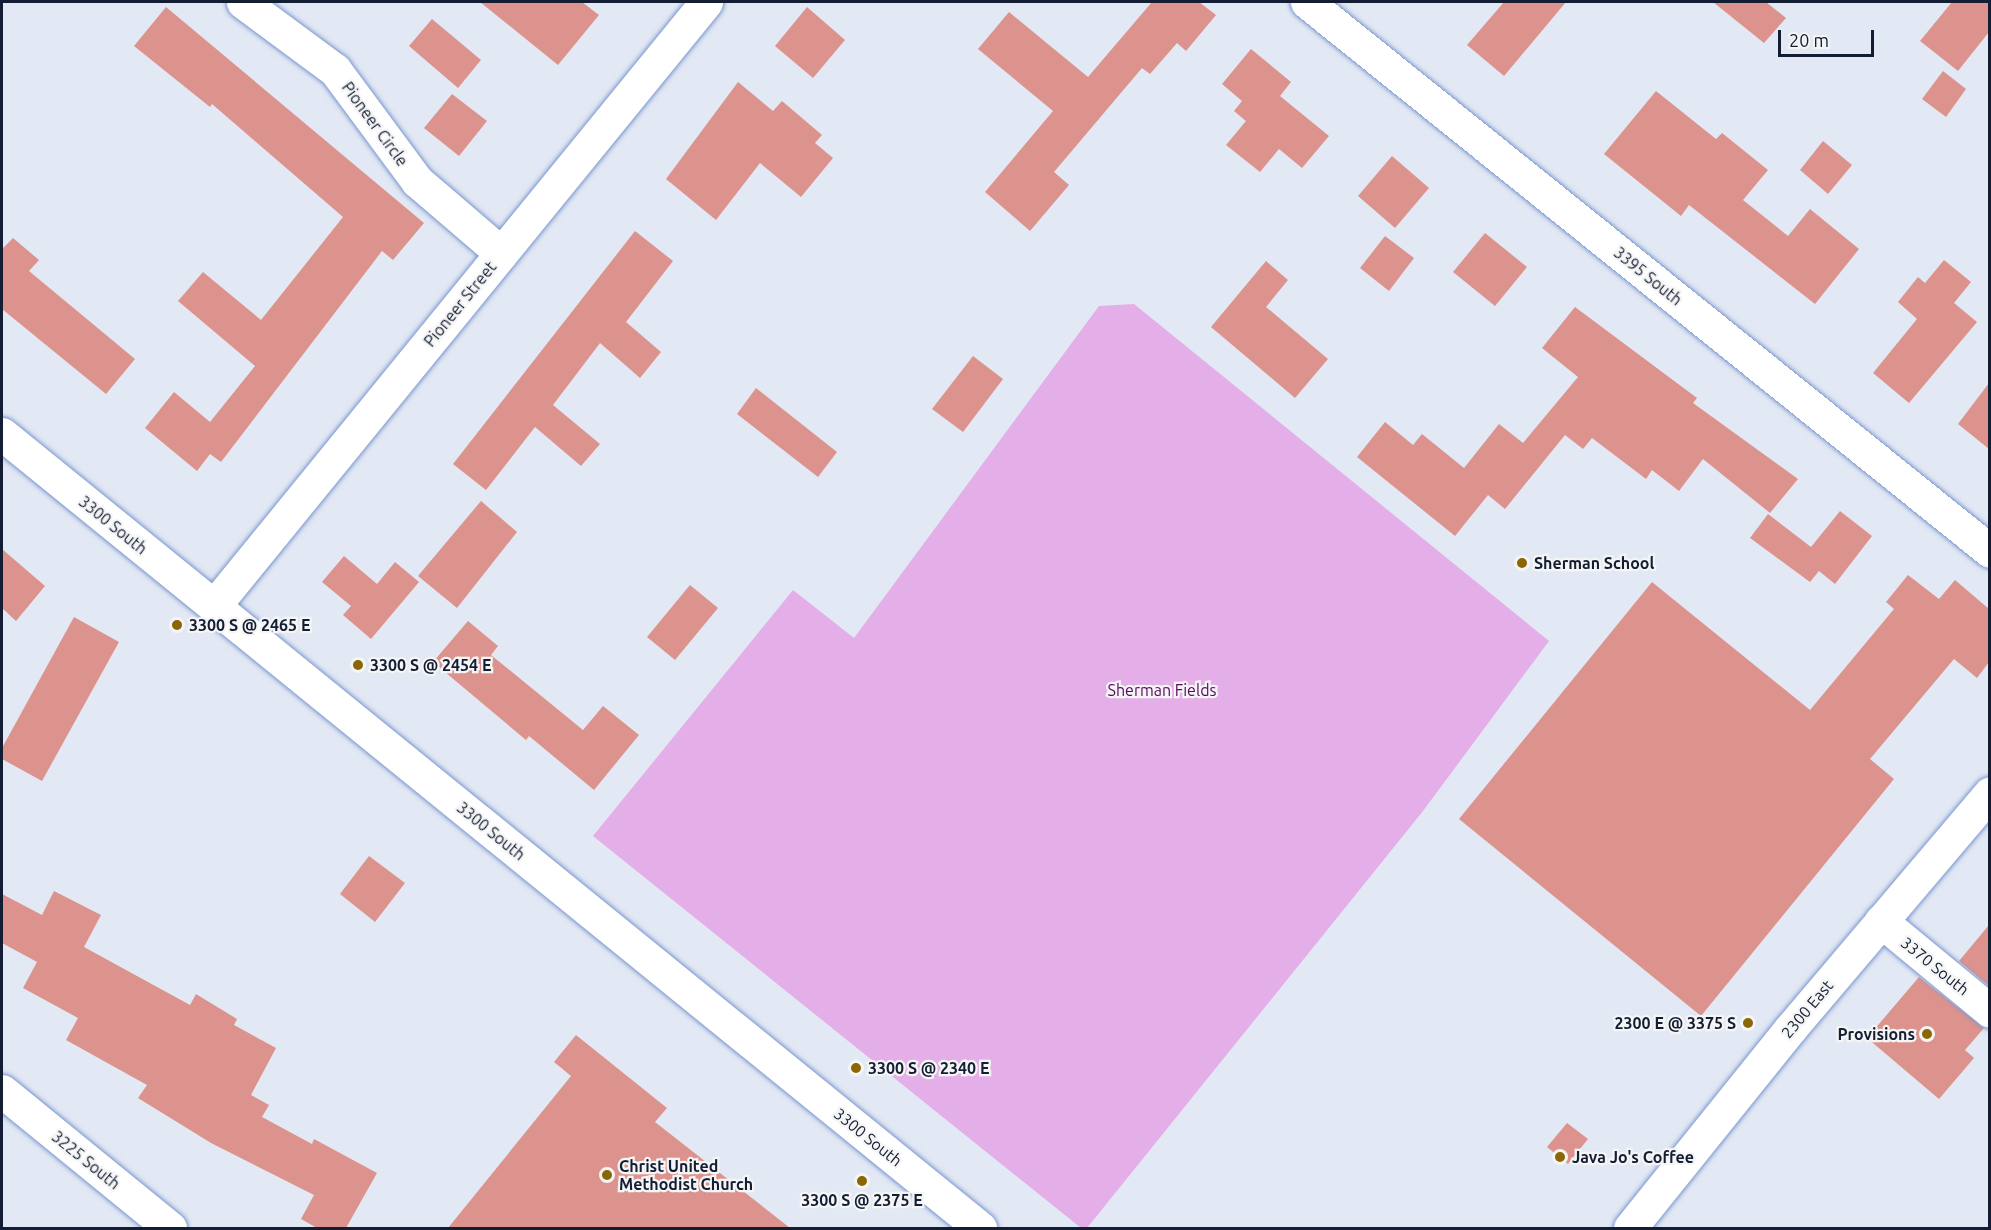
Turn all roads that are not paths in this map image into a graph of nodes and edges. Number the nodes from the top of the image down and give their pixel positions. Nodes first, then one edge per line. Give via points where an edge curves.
1 (243, 2) edge
2 (706, 2) edge
3 (1307, 2) edge
4 (501, 253) junction
5 (2, 434) edge
6 (1989, 551) edge
7 (214, 606) junction
8 (1989, 793) edge
9 (1881, 921) junction
10 (1989, 1011) edge
11 (2, 1091) edge
12 (170, 1228) edge
13 (980, 1228) edge
14 (1630, 1228) edge

1 - 4 street, Pioneer Circle via 335,70 417,181
2 - 4 street, Pioneer Street
3 - 6 street, 3395 South
4 - 7 street, Pioneer Street
5 - 7 street, 3300 South
7 - 13 street, 3300 South
8 - 9 street, 2300 East
9 - 10 street, 3370 South
9 - 14 street, 2300 East
11 - 12 street, 3225 South

